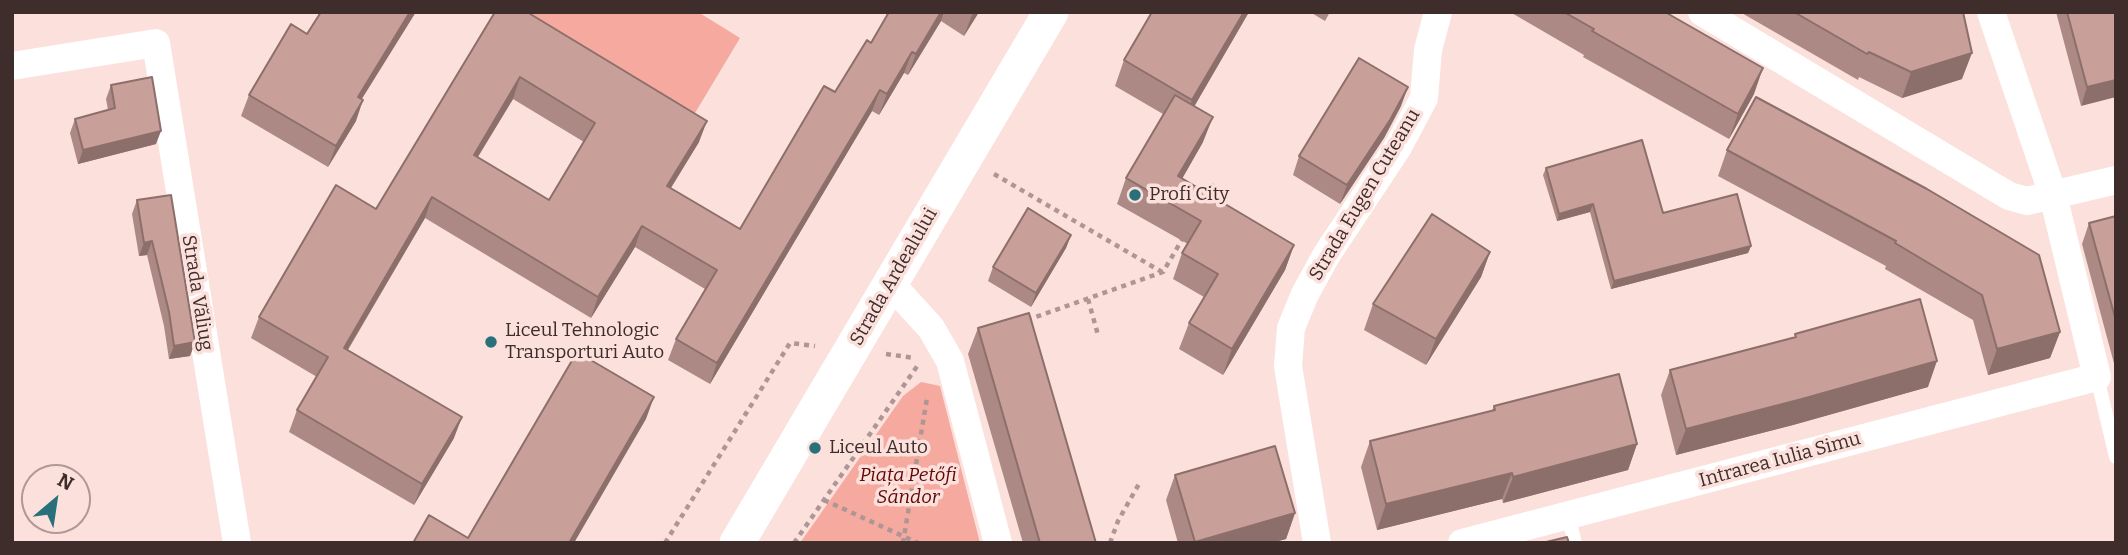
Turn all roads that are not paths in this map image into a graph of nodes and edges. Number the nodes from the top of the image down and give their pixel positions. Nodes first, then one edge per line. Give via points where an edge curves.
1 (1051, 12) edge
2 (1438, 12) edge
3 (1702, 12) edge
4 (1990, 12) edge
5 (12, 66) edge
6 (2116, 180) edge
7 (2053, 195) junction
8 (890, 283) junction
9 (2097, 377) junction
10 (2116, 457) edge
11 (1571, 529) edge
12 (237, 543) edge
13 (737, 543) edge
14 (998, 543) edge
15 (1317, 543) edge
16 (1462, 543) edge

1 - 8 street, Strada Ardealului
2 - 15 street, Strada Eugen Cuteanu via 1428,50 1424,98 1398,147 1327,254 1290,328 1287,366
3 - 7 street via 2009,197 2027,201
4 - 7 street
5 - 12 street, Strada Văliug via 156,43
6 - 7 street
7 - 9 street
8 - 13 street, Strada Ardealului
8 - 14 street via 931,328 950,361
9 - 10 lane
9 - 11 street, Intrarea Iulia Simu
11 - 16 street, Intrarea Iulia Simu

